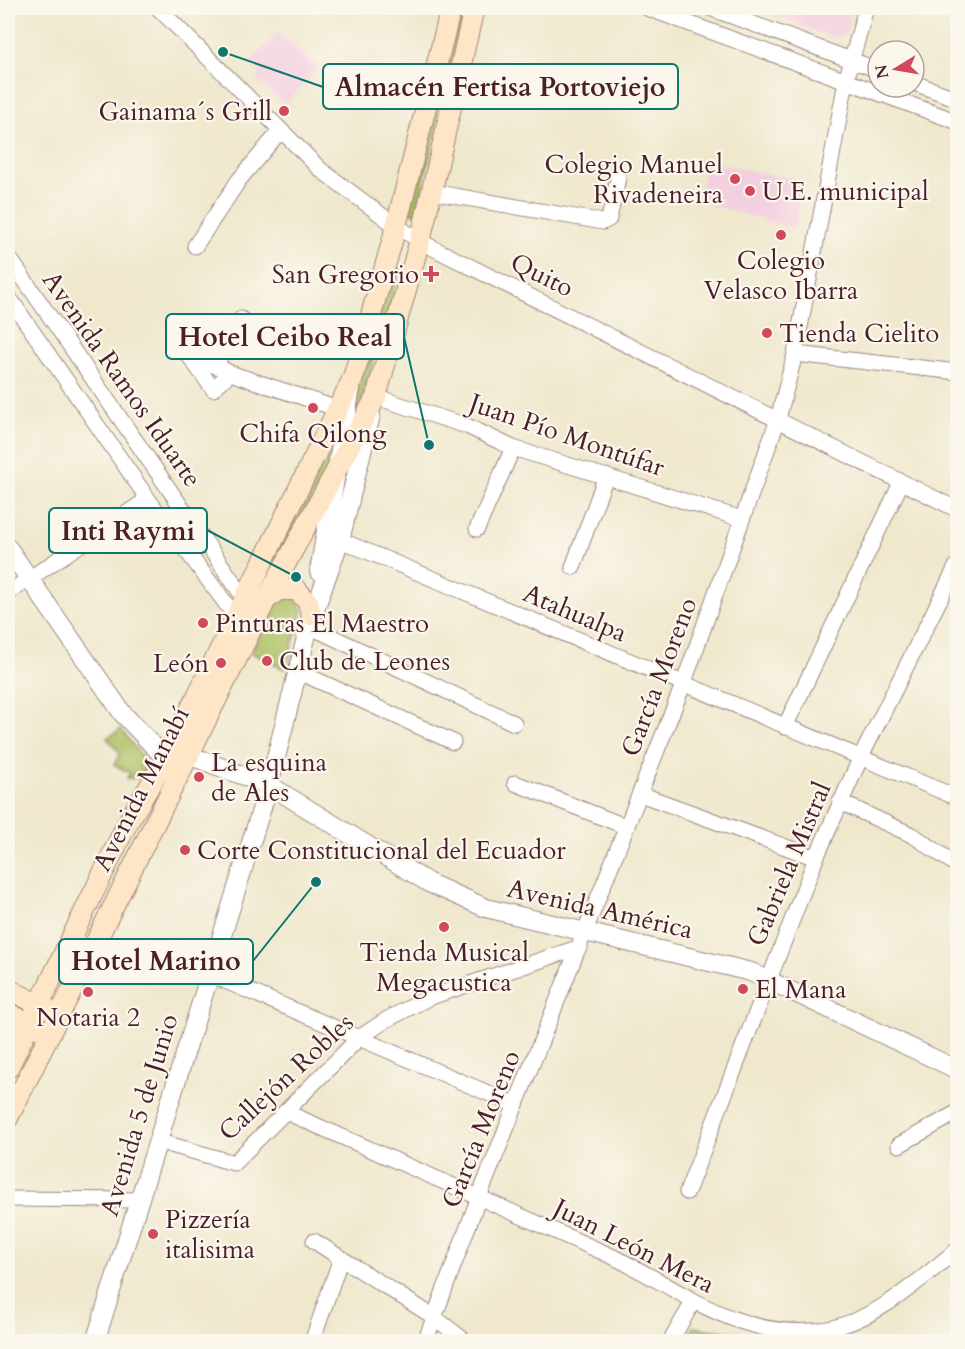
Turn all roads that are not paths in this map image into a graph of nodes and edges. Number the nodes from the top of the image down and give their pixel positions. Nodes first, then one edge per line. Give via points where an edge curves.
1 (158, 8) edge
2 (452, 8) edge
3 (474, 8) edge
4 (647, 8) edge
5 (710, 8) edge
6 (866, 8) edge
7 (850, 60) junction
8 (866, 66) edge
9 (846, 81) junction
10 (926, 87) edge
11 (957, 99) edge
12 (957, 122) edge
13 (281, 130) junction
14 (618, 178) dead end
15 (432, 192) junction
16 (396, 226) junction
17 (420, 240) junction
18 (195, 246) dead end
19 (8, 256) edge
20 (22, 277) junction
21 (8, 288) edge
22 (8, 296) edge
23 (241, 320) dead end
24 (795, 354) junction
25 (215, 366) junction
26 (957, 372) edge
27 (230, 373) junction
28 (353, 378) junction
29 (376, 397) junction
30 (338, 409) junction
31 (778, 419) junction
32 (513, 448) junction
33 (339, 464) junction
34 (606, 476) junction
35 (901, 483) junction
36 (148, 499) junction
37 (957, 510) edge
38 (742, 519) junction
39 (477, 529) dead end
40 (340, 540) junction
41 (8, 548) edge
42 (957, 563) edge
43 (573, 567) dead end
44 (29, 579) junction
45 (8, 593) edge
46 (243, 596) junction
47 (262, 609) junction
48 (234, 616) junction
49 (310, 620) junction
50 (250, 636) junction
51 (297, 671) junction
52 (683, 685) junction
53 (514, 723) dead end
54 (785, 727) junction
55 (453, 742) dead end
56 (188, 755) junction
57 (166, 759) junction
58 (860, 759) junction
59 (515, 783) dead end
60 (269, 785) junction
61 (640, 794) junction
62 (957, 798) edge
63 (840, 802) junction
64 (627, 827) junction
65 (816, 858) junction
66 (957, 866) edge
67 (584, 939) junction
68 (209, 974) junction
69 (768, 978) junction
70 (8, 989) edge
71 (38, 1005) junction
72 (8, 1013) edge
73 (59, 1014) junction
74 (30, 1024) junction
75 (49, 1033) junction
76 (359, 1038) junction
77 (953, 1067) edge
78 (8, 1068) edge
79 (516, 1105) junction
80 (286, 1112) junction
81 (957, 1112) edge
82 (8, 1118) edge
83 (157, 1141) junction
84 (899, 1145) dead end
85 (687, 1192) dead end
86 (479, 1197) junction
87 (8, 1199) edge
88 (139, 1200) junction
89 (314, 1241) dead end
90 (957, 1249) edge
91 (341, 1258) junction
92 (693, 1302) junction
93 (434, 1317) junction
94 (95, 1341) edge
95 (312, 1341) edge
96 (425, 1341) edge
97 (466, 1341) edge
98 (670, 1341) edge

1 - 13 street, Quito
2 - 16 main road, Avenida Manabí
3 - 15 main road, Avenida Manabí
4 - 9 street
5 - 7 street
6 - 7 street, García Moreno
7 - 8 street
7 - 9 street, García Moreno
9 - 12 street
9 - 24 street, García Moreno
10 - 11 street
13 - 16 street, Quito via 321,170
13 - 18 street via 239,180
14 - 15 street via 609,219 603,222
15 - 17 main road, Avenida Manabí
16 - 17 street, Quito
16 - 28 main road, Avenida Manabí
17 - 29 main road, Avenida Manabí
17 - 31 street, Quito
19 - 20 street, Avenida Ramos Iduarte
20 - 21 street
20 - 46 street, Avenida Ramos Iduarte
22 - 36 street, Avenida Ramos Iduarte
23 - 25 street
24 - 26 street
24 - 31 street, García Moreno
25 - 27 street
25 - 27 street via 182,346 213,389
27 - 30 street
28 - 30 main road, Avenida Manabí
28 - 33 street, Avenida 5 de Junio
29 - 32 street, Juan Pío Montúfar via 467,426
29 - 33 main road, Avenida Manabí
29 - 40 street, Avenida 5 de Junio
30 - 46 main road, Avenida Manabí
31 - 35 street, Quito
31 - 38 street, García Moreno
32 - 34 street, Juan Pío Montúfar
32 - 39 street
33 - 47 main road, Avenida Manabí
33 - 49 street, Avenida 5 de Junio
34 - 38 street, Juan Pío Montúfar
34 - 43 street
35 - 37 street, Quito
35 - 54 street
36 - 44 street
36 - 48 street, Avenida Ramos Iduarte
38 - 52 street, García Moreno
40 - 49 street, Avenida 5 de Junio
40 - 52 street, Atahualpa
41 - 44 street
42 - 58 street, Gabriela Mistral
44 - 45 street
44 - 57 street via 123,714
46 - 47 street, Avenida Ramos Iduarte
46 - 48 main road, Avenida Manabí
47 - 49 main road via 278,590 297,590 308,602
47 - 50 main road, Avenida Manabí
48 - 50 street, Avenida Ramos Iduarte
48 - 57 main road, Avenida Manabí
49 - 51 street, Avenida 5 de Junio
49 - 53 street
50 - 56 main road, Avenida Manabí
51 - 55 street
51 - 60 street, Avenida 5 de Junio
52 - 54 street, Atahualpa
52 - 61 street, García Moreno
54 - 58 street, Atahualpa
56 - 57 street
56 - 60 street, Avenida América
56 - 73 main road, Avenida Manabí
57 - 71 main road, Avenida Manabí via 146,789
58 - 62 street, Atahualpa
58 - 63 street, Gabriela Mistral
59 - 64 street
60 - 67 street, Avenida América via 448,893
60 - 68 street, Avenida 5 de Junio
61 - 64 street, García Moreno
61 - 65 street
63 - 65 street, Gabriela Mistral
63 - 66 street via 914,836
64 - 67 street, García Moreno
65 - 69 street, Gabriela Mistral
67 - 69 street, Avenida América
67 - 76 street, Callejón Robles via 428,998
67 - 79 street, García Moreno
68 - 76 street
68 - 83 street, Avenida 5 de Junio
69 - 77 street, Avenida América
69 - 85 street, Gabriela Mistral
70 - 71 main road
71 - 73 main road
71 - 74 main road, Avenida Manabí
72 - 74 main road
73 - 75 main road, Avenida Manabí
74 - 75 main road
74 - 78 main road, Avenida Manabí
75 - 82 main road, Avenida Manabí
76 - 79 street
76 - 80 street, Callejón Robles
79 - 86 street, García Moreno
80 - 83 street, Callejón Robles via 234,1163
80 - 86 street, Juan León Mera
81 - 84 street
83 - 88 street, Avenida 5 de Junio
86 - 92 street, Juan León Mera via 627,1263
86 - 93 street, García Moreno
87 - 88 street
88 - 94 street, Avenida 5 de Junio
89 - 91 street
90 - 92 street, Juan León Mera via 891,1301 866,1316 829,1328 791,1331 762,1326 715,1313
91 - 93 street
91 - 95 street
92 - 98 street
93 - 96 street, García Moreno
93 - 97 street

